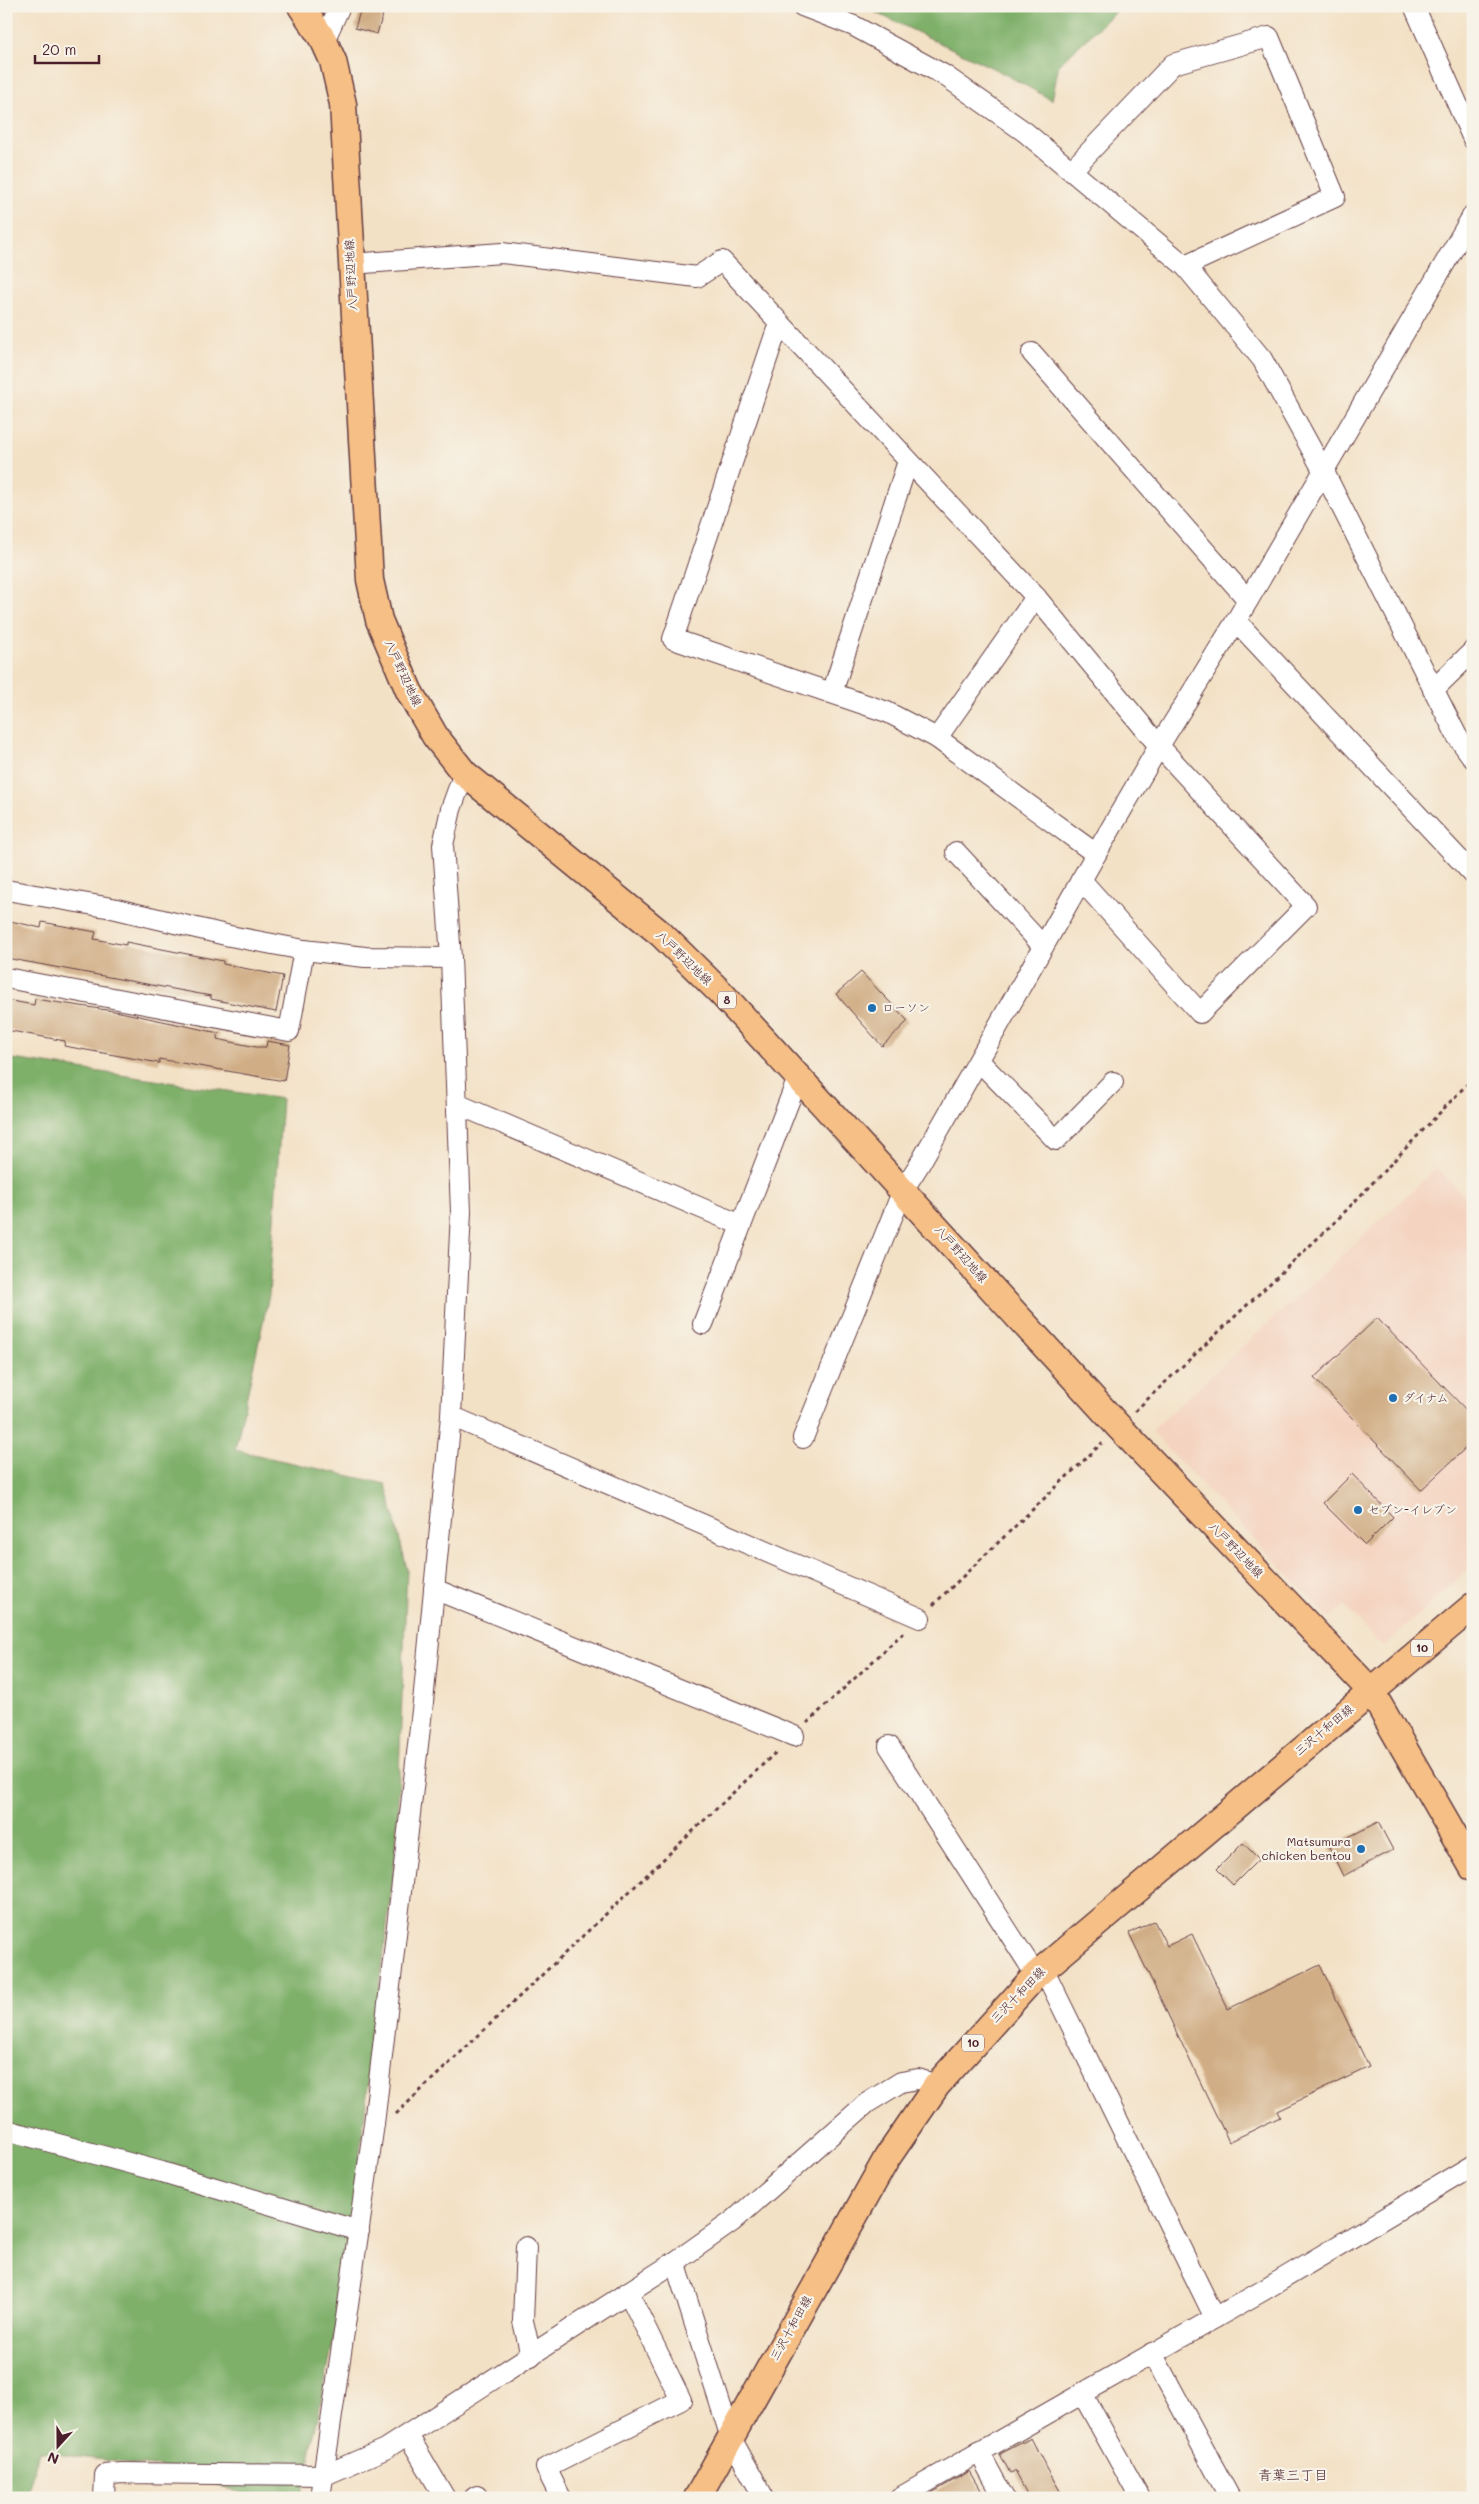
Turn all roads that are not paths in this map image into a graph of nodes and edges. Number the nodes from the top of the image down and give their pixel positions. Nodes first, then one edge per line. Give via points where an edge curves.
1 (302, 6) edge
2 (340, 6) edge
3 (802, 6) edge
4 (1414, 6) edge
5 (324, 41) junction
6 (1473, 139) edge
7 (1072, 170) junction
8 (1472, 219) edge
9 (351, 264) junction
10 (1185, 266) junction
11 (779, 323) junction
12 (1032, 353) dead end
13 (908, 461) junction
14 (1324, 472) junction
15 (1036, 597) junction
16 (1248, 600) junction
17 (1236, 622) junction
18 (1473, 650) edge
19 (1433, 690) junction
20 (832, 693) junction
21 (937, 738) junction
22 (1158, 746) junction
23 (1471, 751) edge
24 (464, 773) junction
25 (956, 852) dead end
26 (1096, 854) junction
27 (1473, 874) edge
28 (1081, 880) junction
29 (6, 890) edge
30 (1043, 946) junction
31 (304, 950) junction
32 (451, 958) junction
33 (6, 978) edge
34 (979, 1061) junction
35 (798, 1078) junction
36 (1113, 1082) dead end
37 (457, 1104) junction
38 (903, 1190) junction
39 (741, 1225) junction
40 (703, 1324) dead end
41 (451, 1416) junction
42 (803, 1438) dead end
43 (434, 1589) junction
44 (1473, 1606) edge
45 (920, 1618) road end
46 (1371, 1691) junction
47 (794, 1736) road end
48 (888, 1746) dead end
49 (1473, 1868) edge
50 (1040, 1971) junction
51 (937, 2085) junction
52 (6, 2130) edge
53 (1473, 2165) edge
54 (359, 2231) junction
55 (526, 2247) dead end
56 (676, 2262) junction
57 (628, 2292) junction
58 (1214, 2318) junction
59 (1152, 2354) junction
60 (531, 2356) junction
61 (1082, 2393) junction
62 (408, 2435) junction
63 (731, 2438) junction
64 (979, 2452) junction
65 (325, 2475) junction
66 (104, 2498) edge
67 (320, 2498) edge
68 (444, 2498) edge
69 (561, 2498) edge
70 (697, 2498) edge
71 (764, 2498) edge
72 (899, 2498) edge
73 (1004, 2498) edge
74 (1140, 2498) edge
75 (1230, 2498) edge

1 - 5 main road, 八戸野辺地線 / 8
2 - 5 street
3 - 7 street via 854,26 944,75 1026,132
4 - 6 street
5 - 9 main road, 八戸野辺地線 / 8 via 333,61 343,104
7 - 10 street
7 - 10 street via 1173,64 1269,37 1336,197
8 - 14 street
9 - 11 street via 502,254 697,277 722,262
9 - 24 main road, 八戸野辺地線 / 8 via 370,580 379,620 409,691 435,736
10 - 14 street via 1262,359
11 - 13 street
11 - 20 street via 673,639
12 - 16 street
13 - 15 street
13 - 20 street
14 - 16 street
14 - 19 street
15 - 21 street
15 - 22 street
16 - 17 street
17 - 22 street
17 - 27 street
18 - 19 street
19 - 23 street via 1456,736
20 - 21 street via 887,712
21 - 26 street
22 - 26 street
22 - 28 street via 1306,906 1200,1013
24 - 32 street via 443,845
24 - 35 main road, 八戸野辺地線 / 8 via 661,934 721,993
25 - 30 street
26 - 28 street
28 - 30 street
29 - 31 street via 112,908
30 - 34 street
31 - 32 street via 365,957
31 - 33 street via 289,1031
32 - 37 street
34 - 36 street via 1056,1140
34 - 38 street
35 - 38 main road, 八戸野辺地線 / 8
35 - 39 street
37 - 39 street
37 - 41 street via 461,1212
38 - 42 street
38 - 46 main road, 八戸野辺地線 / 8 via 1119,1427
39 - 40 street
41 - 43 street
41 - 45 street
43 - 47 street
43 - 54 street
44 - 46 main road, 三沢十和田線 / 10
46 - 49 main road, 八戸野辺地線 / 8
46 - 50 main road, 三沢十和田線 / 10
48 - 50 street
50 - 51 main road, 三沢十和田線 / 10
50 - 58 street
51 - 56 street via 918,2079 901,2082 867,2103 732,2221
51 - 63 main road, 三沢十和田線 / 10 via 887,2158
52 - 54 street via 162,2172
53 - 58 street
54 - 65 street
55 - 60 street via 523,2321
56 - 57 street
56 - 63 street
57 - 60 street
57 - 69 street via 682,2400 546,2468
58 - 59 street
59 - 61 street
59 - 75 street
60 - 62 street
61 - 64 street
61 - 74 street
62 - 65 street via 385,2449
62 - 68 street
63 - 70 main road, 三沢十和田線 / 10
63 - 71 street
64 - 72 street
64 - 73 street
65 - 66 street via 121,2473 105,2475
65 - 67 street

